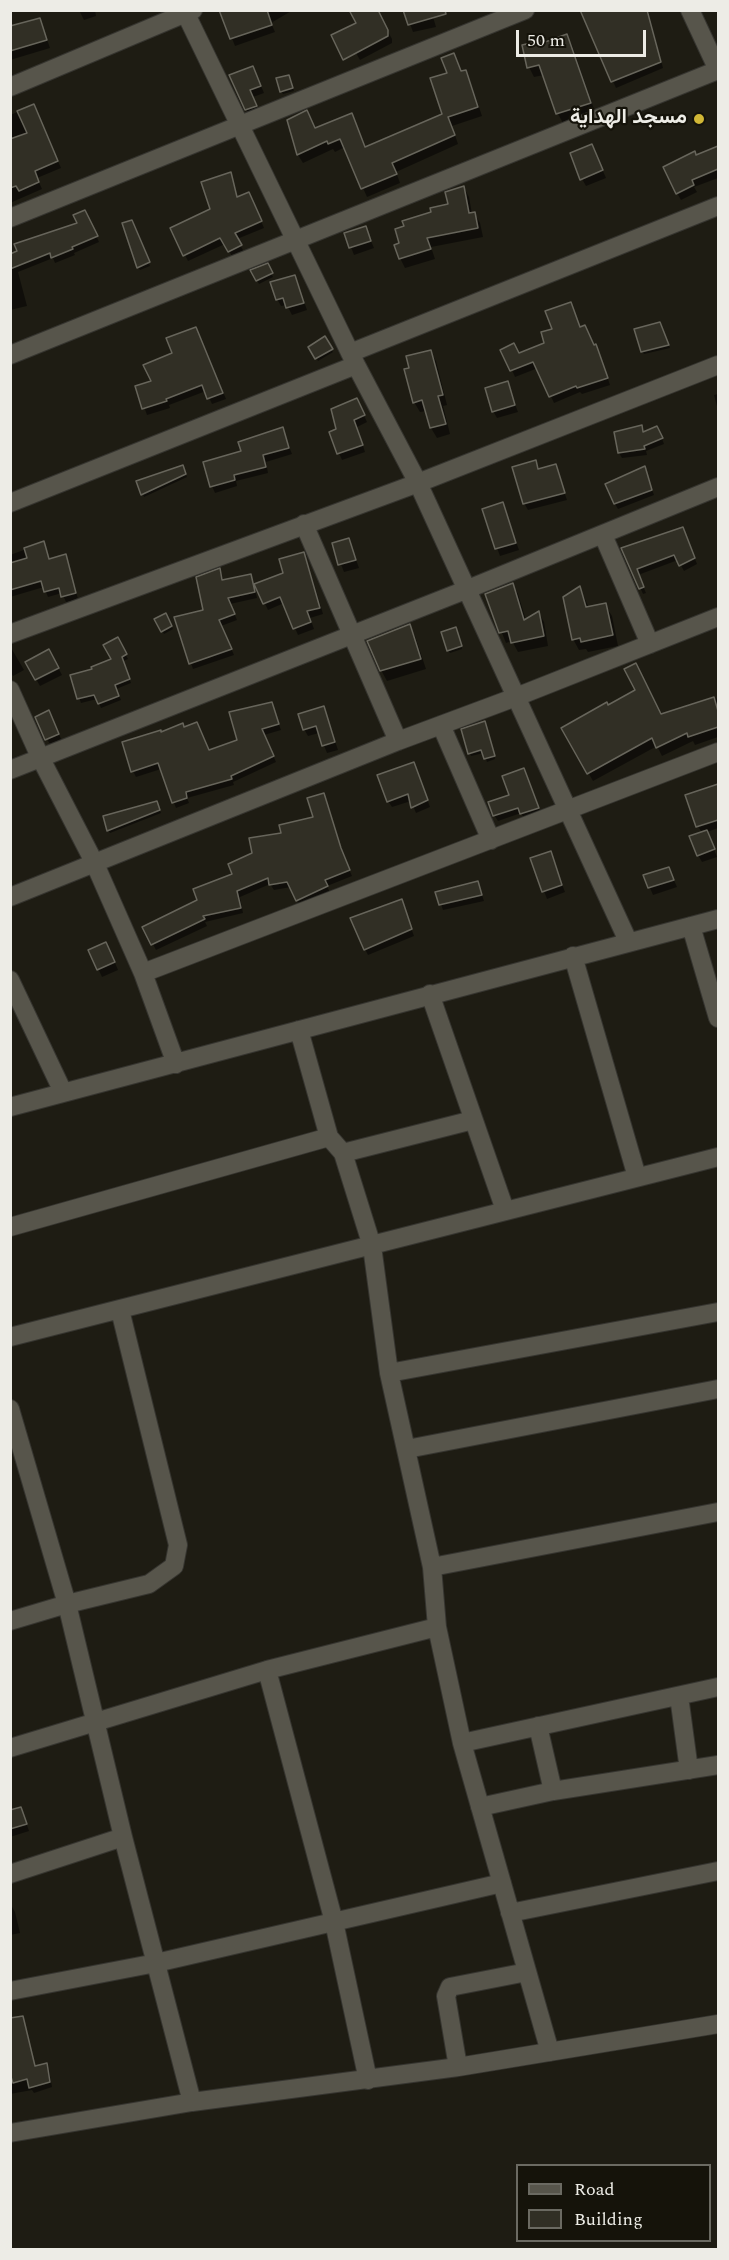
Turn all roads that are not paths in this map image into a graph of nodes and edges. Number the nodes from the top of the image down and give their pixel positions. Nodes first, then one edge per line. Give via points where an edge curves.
1 (525, 10) edge
2 (690, 10) edge
3 (188, 11) edge
4 (718, 70) edge
5 (10, 87) edge
6 (238, 126) junction
7 (718, 206) edge
8 (10, 218) edge
9 (295, 239) junction
10 (10, 355) edge
11 (353, 359) junction
12 (718, 365) edge
13 (418, 483) junction
14 (718, 488) edge
15 (10, 503) edge
16 (304, 524) junction
17 (603, 535) junction
18 (468, 589) junction
19 (718, 617) edge
20 (10, 634) edge
21 (353, 635) junction
22 (650, 645) junction
23 (10, 690) edge
24 (516, 697) junction
25 (441, 725) junction
26 (398, 741) junction
27 (718, 752) edge
28 (41, 759) junction
29 (10, 770) edge
30 (570, 810) junction
31 (491, 840) junction
32 (95, 864) junction
33 (10, 897) edge
34 (718, 918) edge
35 (691, 926) junction
36 (628, 941) junction
37 (573, 956) junction
38 (143, 973) junction
39 (10, 980) edge
40 (430, 994) junction
41 (718, 1018) edge
42 (299, 1030) junction
43 (176, 1064) junction
44 (63, 1092) junction
45 (10, 1107) edge
46 (473, 1120) junction
47 (329, 1137) junction
48 (343, 1153) junction
49 (718, 1157) edge
50 (637, 1177) junction
51 (505, 1210) junction
52 (10, 1227) edge
53 (372, 1246) junction
54 (120, 1310) junction
55 (718, 1312) edge
56 (10, 1337) edge
57 (389, 1373) junction
58 (718, 1389) edge
59 (10, 1409) edge
60 (408, 1449) junction
61 (19, 1469) edge
62 (718, 1512) edge
63 (432, 1567) junction
64 (67, 1604) junction
65 (10, 1621) edge
66 (436, 1627) junction
67 (267, 1670) junction
68 (718, 1688) edge
69 (678, 1696) junction
70 (96, 1721) junction
71 (538, 1726) junction
72 (462, 1743) junction
73 (10, 1748) edge
74 (718, 1765) edge
75 (689, 1770) junction
76 (553, 1791) junction
77 (480, 1807) junction
78 (123, 1837) junction
79 (718, 1871) edge
80 (10, 1874) edge
81 (502, 1883) junction
82 (510, 1913) junction
83 (334, 1922) junction
84 (156, 1963) junction
85 (527, 1972) junction
86 (10, 1991) edge
87 (718, 2024) edge
88 (549, 2052) junction
89 (458, 2067) junction
90 (369, 2080) junction
91 (192, 2102) junction
92 (10, 2133) edge

1 - 6 street
2 - 4 street
3 - 5 street
3 - 6 street
4 - 9 street
6 - 8 street
6 - 9 street
7 - 11 street
9 - 10 street
9 - 11 street
11 - 13 street
11 - 15 street
12 - 13 street
13 - 16 street
13 - 18 street
14 - 17 street
16 - 20 street
16 - 21 street
17 - 18 street
17 - 22 street
18 - 21 street
18 - 24 street
19 - 22 street
21 - 26 street
21 - 28 street
22 - 24 street
23 - 28 street
24 - 25 street
24 - 30 street
25 - 26 street
25 - 31 street
26 - 32 street
27 - 30 street
28 - 29 street
28 - 32 street
30 - 31 street
30 - 36 street
31 - 38 street
32 - 33 street
32 - 38 street
34 - 35 street
35 - 36 street
35 - 41 street
36 - 37 street
37 - 40 street
37 - 50 street
38 - 43 street
39 - 44 street
40 - 42 street
40 - 46 street
42 - 43 street
42 - 47 street
43 - 44 street
44 - 45 street
46 - 48 street
46 - 51 street
47 - 48 street
47 - 52 street
48 - 53 street
49 - 50 street
50 - 51 street
51 - 53 street
53 - 54 street
53 - 57 street
54 - 56 street
54 - 64 street via 178,1545 174,1566 149,1584
55 - 57 street
57 - 60 street
58 - 60 street
59 - 61 street
60 - 63 street
61 - 64 street
62 - 63 street
63 - 66 street
64 - 65 street
64 - 70 street
66 - 67 street
66 - 72 street
67 - 70 street
67 - 83 street
68 - 69 street
69 - 71 street
69 - 75 street
70 - 73 street
70 - 78 street
71 - 72 street
71 - 76 street
72 - 77 street
74 - 75 street
75 - 76 street
76 - 77 street
77 - 81 street
78 - 80 street
78 - 84 street
79 - 82 street
81 - 82 street
81 - 83 street
82 - 85 street
83 - 84 street
83 - 90 street
84 - 86 street
84 - 91 street
85 - 88 street
85 - 89 street via 450,1987 446,1996
87 - 88 street
88 - 89 street
89 - 90 street
90 - 91 street
91 - 92 street

